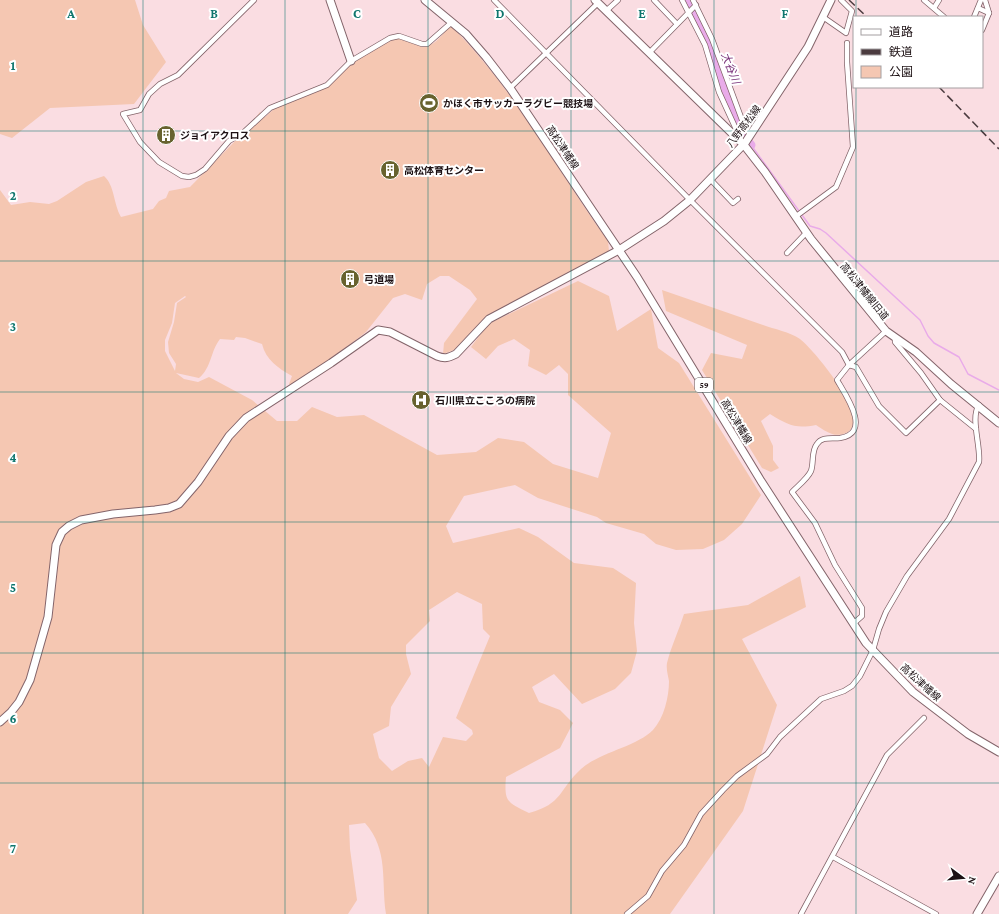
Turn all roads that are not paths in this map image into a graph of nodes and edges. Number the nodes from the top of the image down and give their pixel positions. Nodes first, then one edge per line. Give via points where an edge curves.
1 (254, 0) edge
2 (330, 0) edge
3 (425, 0) edge
4 (494, 0) edge
5 (618, 0) edge
6 (654, 0) edge
7 (682, 0) edge
8 (831, 0) edge
9 (841, 0) edge
10 (924, 0) edge
11 (939, 0) edge
12 (981, 0) edge
13 (985, 0) edge
14 (596, 2) edge
15 (694, 4) edge
16 (934, 8) junction
17 (978, 8) junction
18 (606, 11) junction
19 (689, 11) junction
20 (989, 13) junction
21 (943, 16) edge
22 (974, 16) edge
23 (823, 17) junction
24 (452, 22) junction
25 (676, 23) junction
26 (983, 28) edge
27 (847, 43) dead end
28 (546, 53) junction
29 (649, 53) junction
30 (351, 61) junction
31 (510, 88) junction
32 (747, 140) junction
33 (711, 180) junction
34 (738, 199) dead end
35 (690, 200) junction
36 (796, 217) junction
37 (806, 233) junction
38 (619, 250) junction
39 (787, 253) dead end
40 (886, 331) junction
41 (895, 337) junction
42 (849, 365) junction
43 (940, 400) junction
44 (979, 405) junction
45 (999, 423) edge
46 (976, 428) junction
47 (853, 624) junction
48 (873, 650) junction
49 (924, 718) dead end
50 (0, 722) edge
51 (999, 752) edge
52 (833, 857) junction
53 (999, 876) edge
54 (627, 914) edge
55 (801, 914) edge
56 (936, 914) edge
57 (977, 914) edge

1 - 30 street via 178,75 160,84 149,94 140,110 123,114 140,142 159,162 182,176 196,175 205,169 229,141 244,133 270,108 327,85
2 - 30 street
3 - 24 street, 高松津幡線 / 59
4 - 28 street
5 - 18 street
6 - 25 street
7 - 19 street
8 - 23 street, 八野高松線
9 - 23 street via 852,11 846,33
10 - 16 street
11 - 16 street
12 - 17 street
13 - 20 street
14 - 18 street, 高松津幡線旧道
14 - 28 street
15 - 19 street
15 - 32 street via 712,39 745,128
16 - 21 street
17 - 20 street
17 - 22 street
18 - 29 street, 高松津幡線旧道
19 - 25 street
19 - 32 street via 705,45 725,108
20 - 26 street
23 - 32 street, 八野高松線 via 808,47
24 - 30 street via 427,44 394,36
24 - 31 street, 高松津幡線 / 59 via 486,56
25 - 29 street
27 - 36 street via 853,147 836,187
28 - 31 street
28 - 35 street
29 - 32 street, 高松津幡線旧道
31 - 38 street, 高松津幡線 / 59
32 - 33 street, 八野高松線
32 - 36 street, 高松津幡線旧道
33 - 34 street via 733,203
33 - 35 street, 八野高松線
35 - 38 street, 八野高松線 via 664,221
35 - 42 street via 842,352
36 - 37 street, 高松津幡線旧道
37 - 39 street
37 - 40 street, 高松津幡線旧道
38 - 47 street, 高松津幡線 / 59 via 761,481
38 - 50 street, 八野高松線 via 489,319 456,354 449,358 437,356 390,332 374,332 246,418 229,436 198,482 179,504 169,508 100,516 69,526 62,532 56,545 48,617 30,680 19,702
40 - 41 street, 高松津幡線旧道
40 - 42 street
41 - 43 street via 895,342
41 - 44 street, 高松津幡線旧道
42 - 43 street via 856,367 879,406 906,433
42 - 47 street via 837,380 845,391 856,424 847,436 819,441 815,446 811,471 792,492 815,523 862,608 862,616
43 - 46 street
44 - 45 street, 高松津幡線旧道
44 - 46 street via 976,409
46 - 48 street via 980,452 978,462 949,519 907,576 886,612
47 - 48 street, 高松津幡線 / 59
48 - 51 street, 高松津幡線 / 59 via 914,692 968,734
48 - 54 street via 852,686 822,699 780,737 767,754 723,790 701,814 684,844 662,871 648,896
49 - 52 street via 887,755
52 - 55 street
52 - 56 street
53 - 57 street

